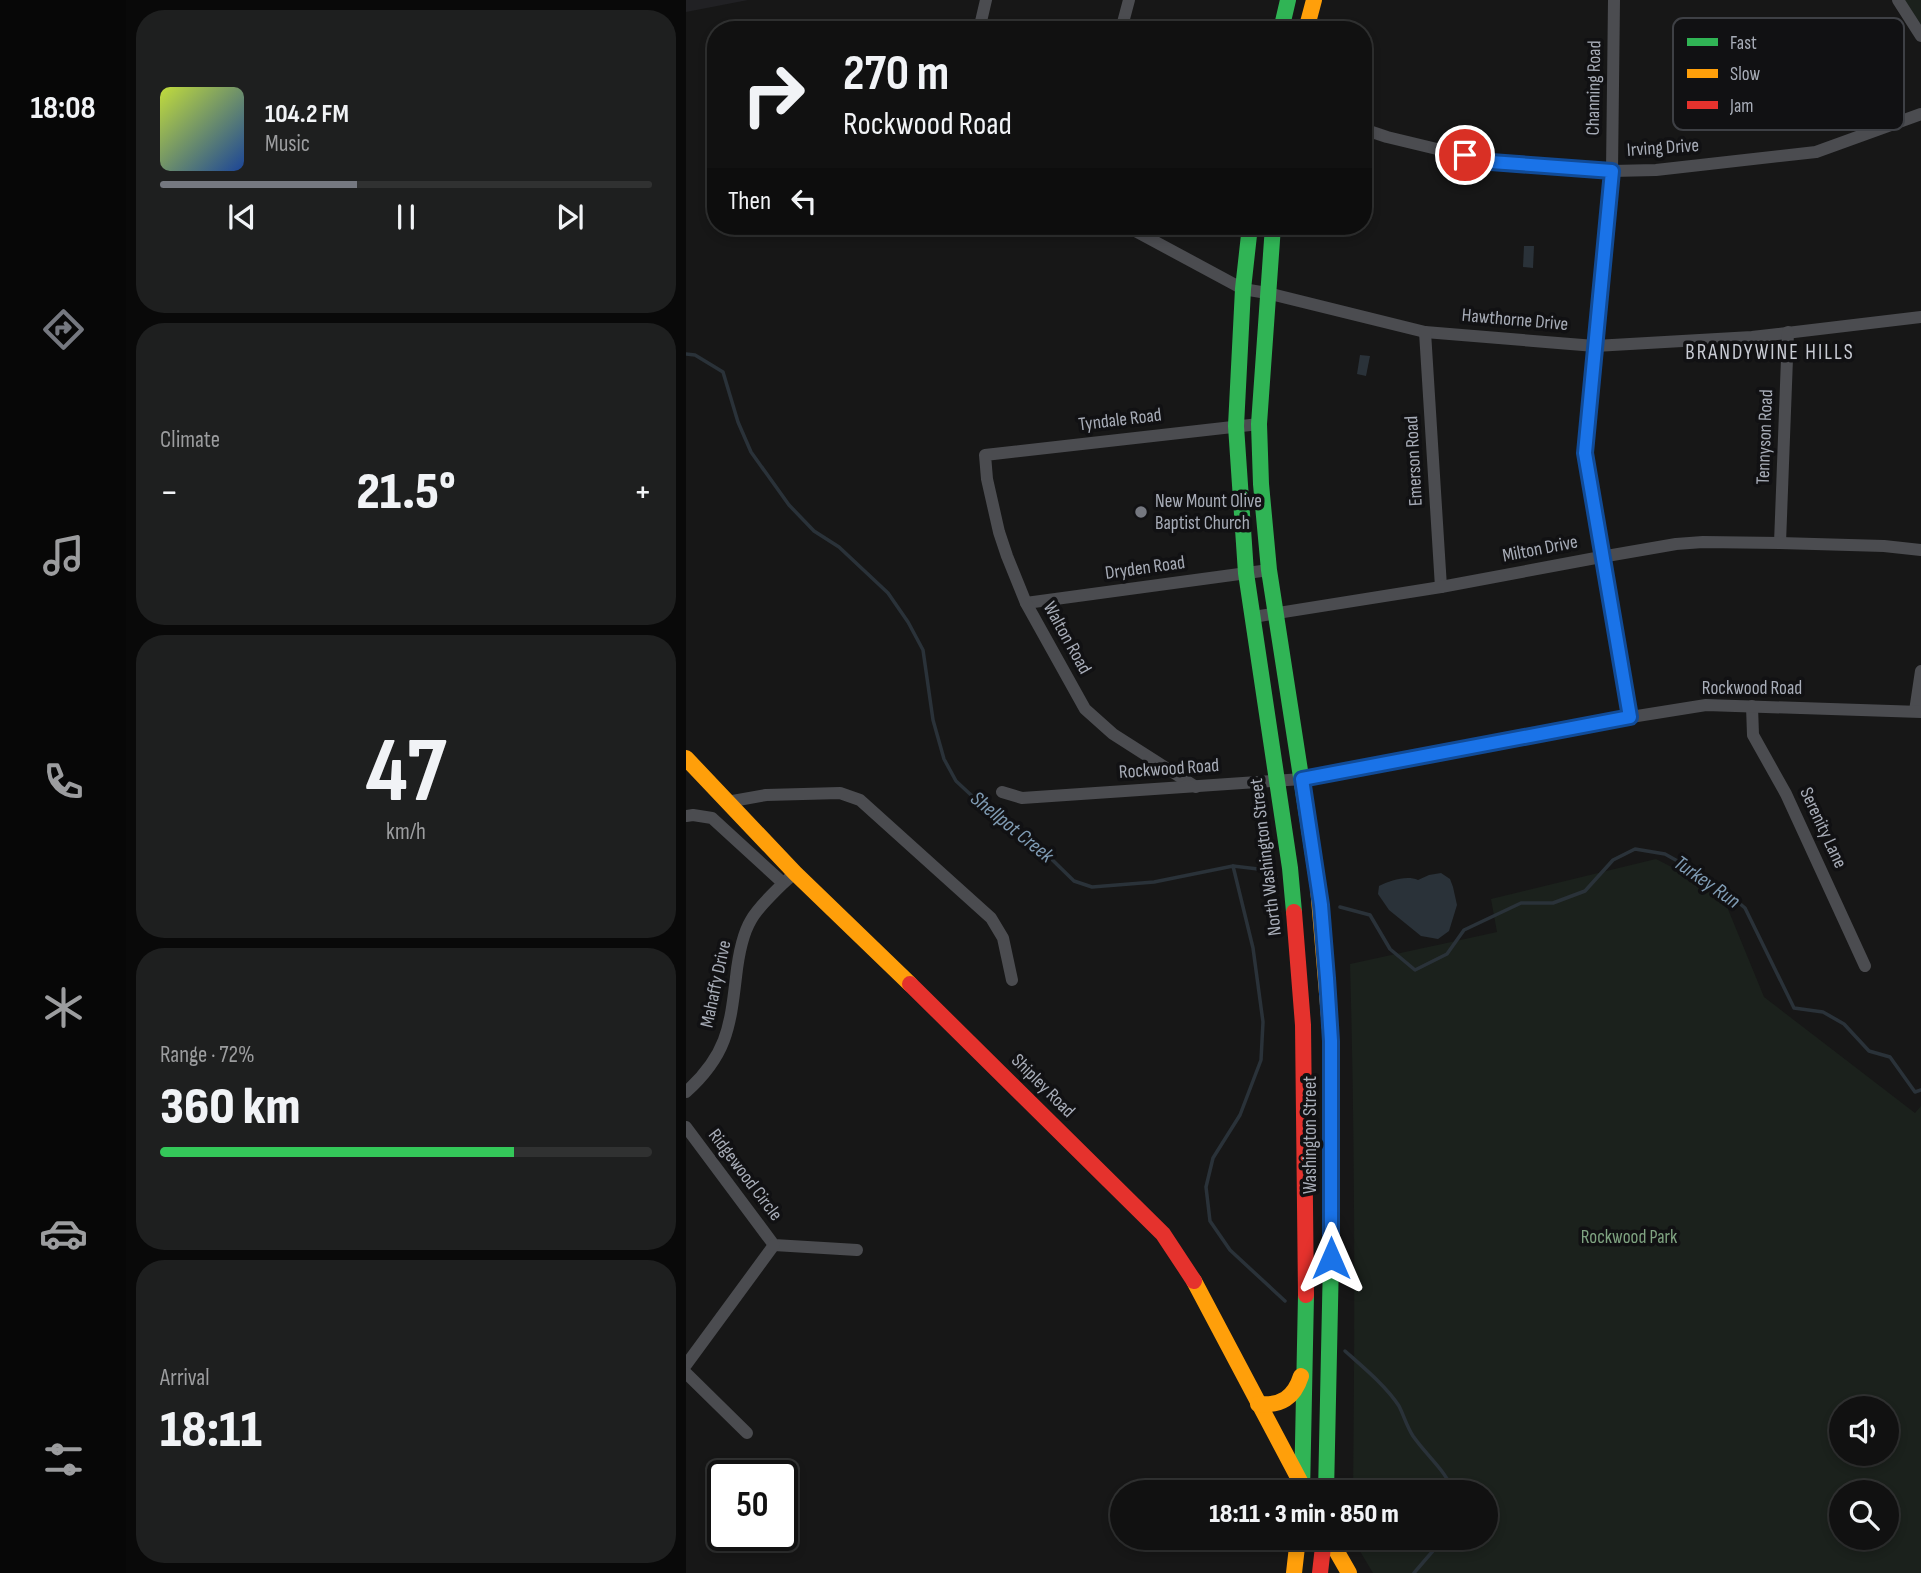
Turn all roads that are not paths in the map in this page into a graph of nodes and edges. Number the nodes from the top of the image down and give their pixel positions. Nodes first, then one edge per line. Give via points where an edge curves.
1 (986, 0) edge
2 (1129, 0) edge
3 (1288, 0) edge
4 (1314, 0) edge
5 (1614, 0) edge
6 (1898, 0) edge
7 (981, 21) edge
8 (1123, 21) edge
9 (1283, 21) edge
10 (1308, 21) edge
11 (1921, 36) edge
12 (1921, 114) edge
13 (1904, 120) edge
14 (1877, 130) edge
15 (1372, 133) edge
16 (1612, 171) junction
17 (1143, 235) edge
18 (1249, 235) edge
19 (1272, 235) edge
20 (1243, 289) junction
21 (1266, 293) junction
22 (1921, 317) edge
23 (1425, 332) junction
24 (1788, 332) junction
25 (1595, 346) junction
26 (1259, 424) junction
27 (1236, 426) junction
28 (985, 455) joint
29 (1780, 543) junction
30 (1921, 550) edge
31 (1601, 556) junction
32 (1269, 570) junction
33 (1246, 573) junction
34 (1441, 587) junction
35 (1026, 603) junction
36 (1276, 613) junction
37 (1253, 617) junction
38 (1921, 671) edge
39 (1752, 706) junction
40 (1918, 712) edge
41 (1630, 717) junction
42 (686, 758) edge
43 (1302, 779) junction
44 (1278, 780) junction
45 (1196, 787) junction
46 (1002, 792) dead end
47 (727, 802) junction
48 (686, 816) edge
49 (789, 878) junction
50 (1865, 966) dead end
51 (1012, 980) dead end
52 (686, 1092) edge
53 (686, 1127) edge
54 (774, 1245) junction
55 (858, 1250) dead end
56 (1305, 1353) junction
57 (686, 1365) edge
58 (686, 1373) edge
59 (1258, 1404) junction
60 (747, 1433) dead end
61 (1297, 1480) edge
62 (1303, 1480) edge
63 (1326, 1480) edge
64 (1297, 1550) edge
65 (1323, 1550) edge
66 (1336, 1550) edge
67 (1294, 1573) edge
68 (1320, 1573) edge
69 (1349, 1573) edge

1 - 7 street
2 - 8 street
3 - 9 main road
4 - 10 main road
5 - 16 street, Channing Road
6 - 11 street
12 - 13 street, Irving Drive
14 - 16 street, Irving Drive via 1816,152
15 - 16 street, Irving Drive via 1491,162
16 - 25 street, Channing Road
17 - 20 street, Hawthorne Drive
18 - 20 main road, North Washington Street
19 - 21 main road
20 - 21 street, Hawthorne Drive
20 - 27 main road, North Washington Street
21 - 23 street, Hawthorne Drive
21 - 26 main road
22 - 24 street, Hawthorne Drive
23 - 25 street, Hawthorne Drive
23 - 34 street, Emerson Road
24 - 25 street, Hawthorne Drive
24 - 29 street, Tennyson Road
25 - 31 street, Channing Road via 1585,453
26 - 27 street, Tyndale Road
26 - 32 main road
27 - 28 street, Tyndale Road
27 - 33 main road, North Washington Street
28 - 35 street, Walton Road via 999,532
29 - 30 street, Milton Drive
29 - 31 street, Milton Drive via 1703,542
31 - 34 street, Milton Drive
31 - 41 street, Channing Road
32 - 33 street, Dryden Road
32 - 36 main road
33 - 35 street, Dryden Road
33 - 37 main road, North Washington Street
34 - 36 street, Milton Drive
35 - 45 street, Walton Road via 1085,709 1113,734
36 - 37 street, Milton Drive
36 - 43 main road
37 - 44 main road, North Washington Street
38 - 40 street
39 - 40 street, Rockwood Road
39 - 41 street, Rockwood Road via 1706,705
39 - 50 street, Serenity Lane via 1753,735 1786,794
41 - 43 street, Rockwood Road
42 - 47 main road, Shipley Road
43 - 44 street, Rockwood Road
43 - 63 main road, Washington Street via 1321,905 1331,1041
44 - 45 street, Rockwood Road
44 - 56 main road, North Washington Street via 1295,904 1304,1024
45 - 46 street, Rockwood Road via 1022,797
47 - 49 main road, Shipley Road
47 - 51 street via 766,794 840,793 860,800 991,918 1003,938
48 - 49 street via 712,818
49 - 52 street, Mahaffy Drive via 751,919 738,957 732,1015 720,1054
49 - 59 main road, Shipley Road via 926,999 1163,1234 1194,1281
53 - 54 street, Ridgewood Circle
54 - 55 street, Ridgewood Circle
54 - 57 street, Ridgewood Circle
56 - 59 main road via 1293,1396 1275,1405
56 - 62 main road, North Washington Street
58 - 60 street
59 - 61 main road, Shipley Road
64 - 67 main road
65 - 68 main road
66 - 69 main road

